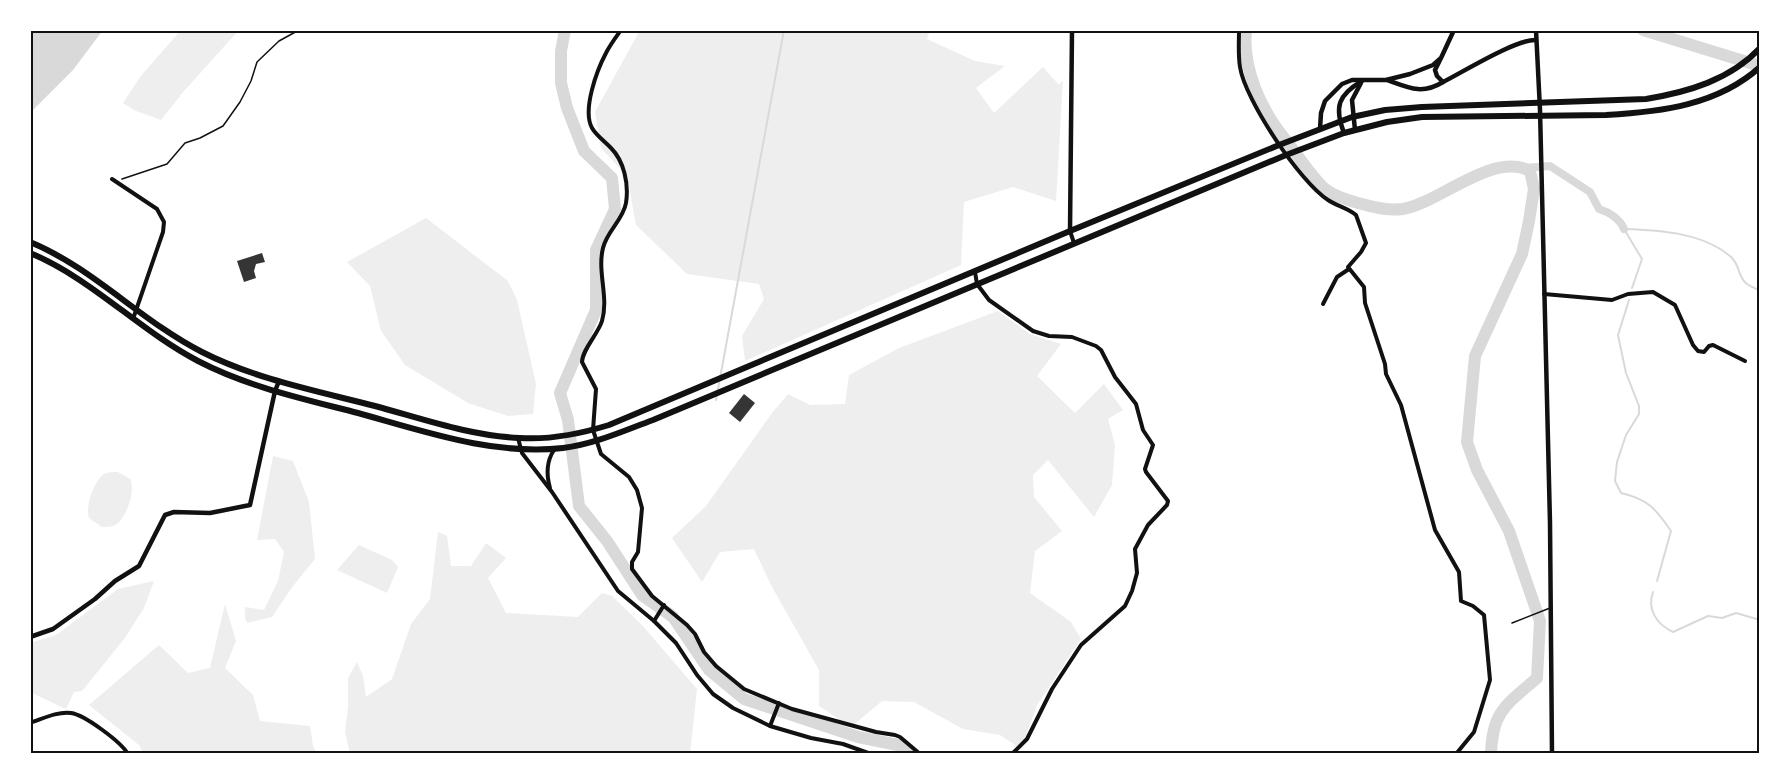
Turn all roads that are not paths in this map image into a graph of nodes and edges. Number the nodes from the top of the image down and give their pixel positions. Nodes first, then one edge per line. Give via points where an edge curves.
1 (621, 30) edge
2 (1072, 30) edge
3 (1239, 30) edge
4 (1454, 30) edge
5 (1536, 30) edge
6 (1536, 40) junction
7 (1760, 48) edge
8 (1441, 58) junction
9 (1760, 66) edge
10 (1386, 80) junction
11 (1362, 81) junction
12 (1443, 82) junction
13 (1352, 117) junction
14 (1340, 121) junction
15 (1320, 129) junction
16 (1355, 130) junction
17 (1344, 132) junction
18 (1282, 144) junction
19 (1287, 154) junction
20 (112, 180) road end
21 (1070, 231) junction
22 (30, 242) edge
23 (1074, 243) junction
24 (30, 254) edge
25 (1349, 268) junction
26 (975, 272) junction
27 (977, 284) junction
28 (1544, 294) junction
29 (1323, 304) dead end
30 (136, 311) junction
31 (132, 320) junction
32 (1745, 361) dead end
33 (279, 381) junction
34 (275, 391) junction
35 (593, 430) junction
36 (518, 438) junction
37 (596, 442) junction
38 (559, 448) junction
39 (522, 449) junction
40 (552, 492) junction
41 (664, 605) junction
42 (1551, 608) dead end
43 (654, 621) junction
44 (1512, 623) dead end
45 (30, 637) edge
46 (779, 703) junction
47 (30, 723) edge
48 (770, 726) junction
49 (128, 754) edge
50 (870, 754) edge
51 (920, 754) edge
52 (1012, 754) edge
53 (1456, 754) edge
54 (1552, 754) edge

1 - 35 street via 595,78 588,112 592,129 621,159 626,203 603,247 602,320 582,357 596,389
2 - 21 street
3 - 18 street via 1240,68 1245,84 1254,105
4 - 8 street
5 - 6 street
6 - 12 street via 1508,49
6 - 28 street
7 - 13 main road via 1718,79 1673,95 1612,102 1422,106
8 - 10 street via 1427,68
8 - 12 street via 1435,70
9 - 16 main road via 1725,90 1677,107 1616,114 1422,117
10 - 11 street
10 - 12 street via 1426,91
11 - 13 street via 1352,100
11 - 14 street via 1343,94 1338,108
11 - 15 street via 1352,80 1333,91 1325,101
13 - 14 main road
13 - 16 street
14 - 15 main road
14 - 17 street
15 - 18 main road
16 - 17 main road
17 - 19 main road
18 - 19 street
18 - 21 main road
19 - 23 main road
19 - 25 street via 1314,188 1356,215 1366,243
20 - 30 street via 157,209 164,222 164,232
21 - 23 street
21 - 26 main road
22 - 30 main road via 68,262
23 - 27 main road
24 - 31 main road via 61,269
25 - 29 street via 1337,277
25 - 53 street via 1364,287 1365,303 1389,382 1401,405 1435,530 1459,572 1460,598 1484,615 1490,680 1474,732
26 - 27 street
26 - 35 main road
27 - 37 main road
27 - 52 street via 989,300 1033,331 1072,336 1101,350 1136,404 1143,430 1153,445 1145,469 1168,501 1135,549 1137,573 1125,606 1081,645 1052,689 1027,739
28 - 32 street via 1612,300 1653,292 1675,305 1698,351 1704,352 1713,345
28 - 54 street
30 - 31 street
30 - 33 main road via 202,352
31 - 34 main road via 197,360
33 - 34 street
33 - 36 main road via 479,434
34 - 39 main road via 477,444
34 - 45 street via 250,505 210,513 165,515 139,566 53,629
35 - 36 main road via 561,437
35 - 37 street
36 - 39 street
37 - 38 main road
37 - 41 street via 601,454 629,477 637,490 642,508 638,552 632,569
38 - 39 main road
38 - 40 street via 548,462
39 - 40 street
40 - 43 street via 618,591
41 - 43 street
41 - 46 street via 695,634 716,666 744,689
42 - 44 lane
43 - 48 street via 676,643 713,694
46 - 48 street
46 - 51 street via 895,735
47 - 49 street via 72,713 119,743
48 - 50 street

